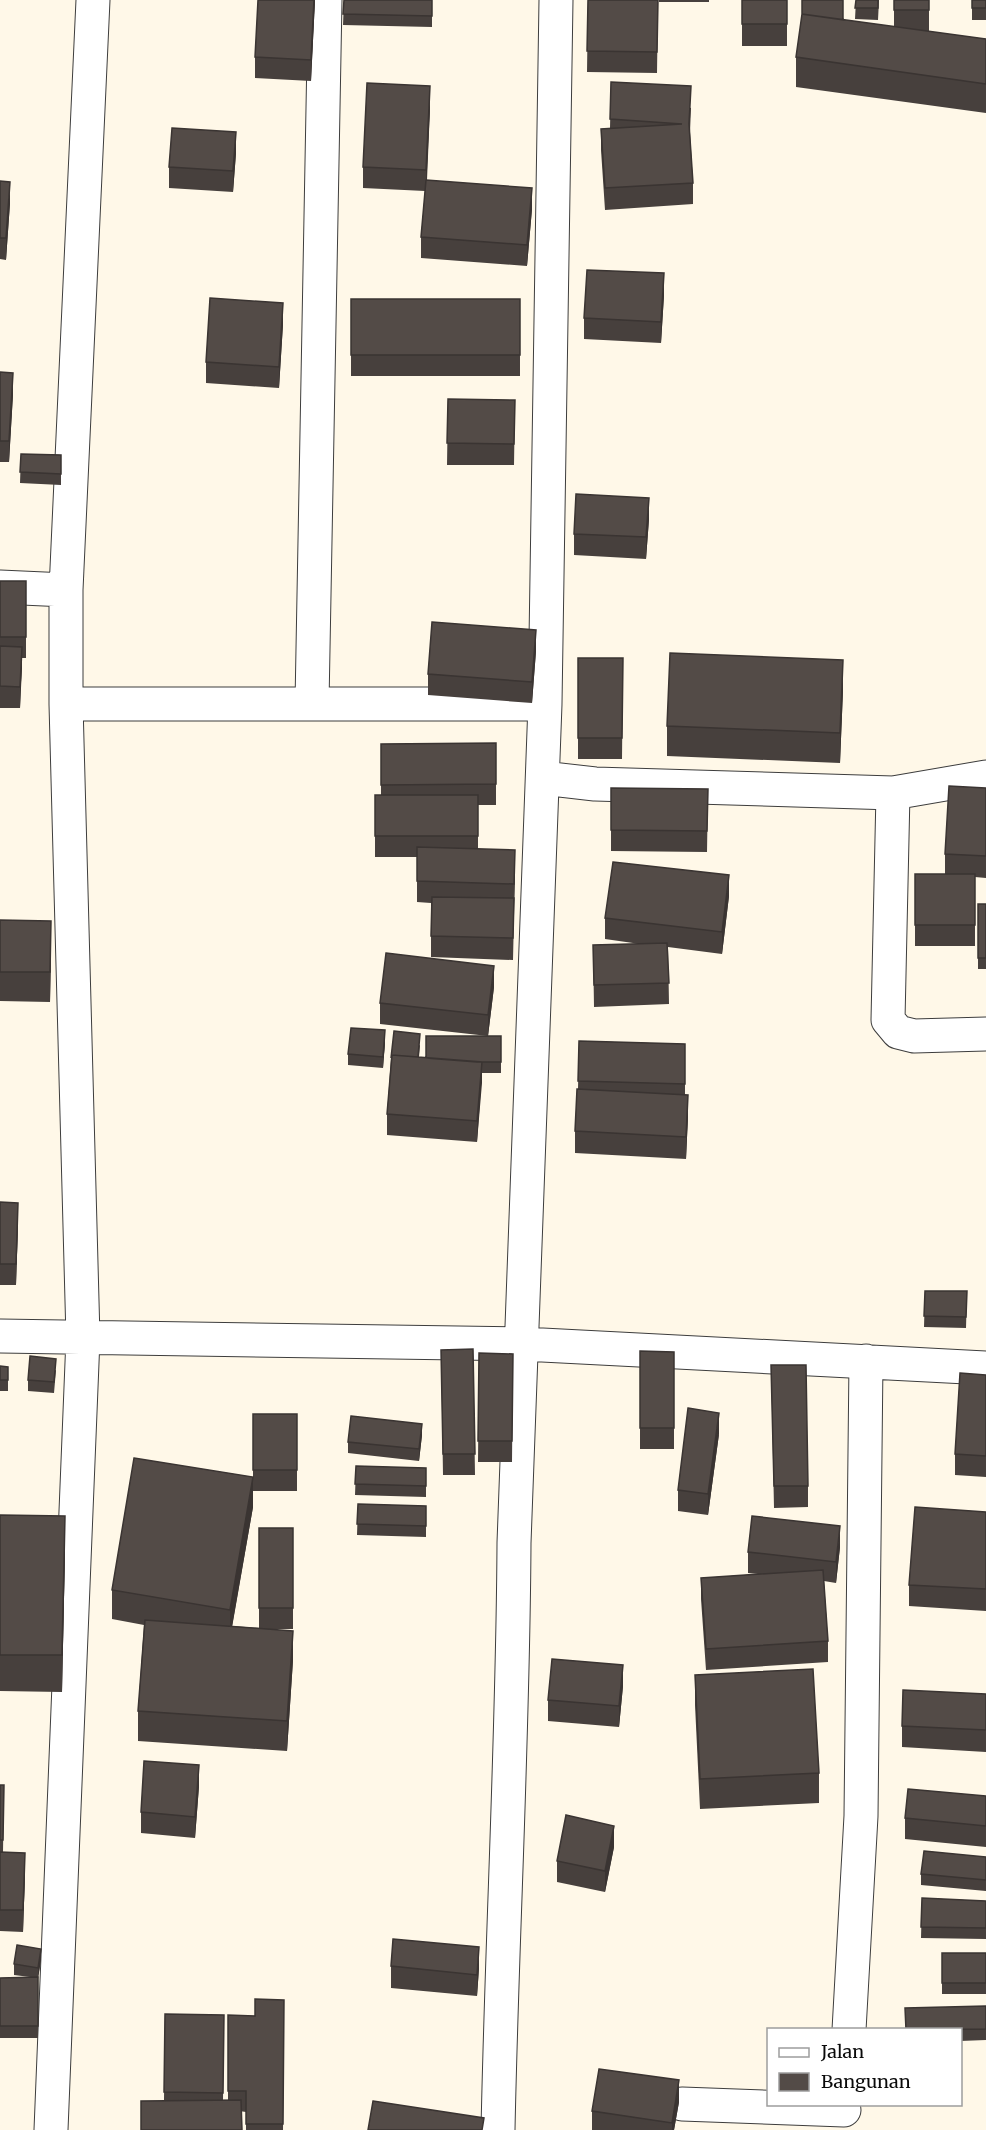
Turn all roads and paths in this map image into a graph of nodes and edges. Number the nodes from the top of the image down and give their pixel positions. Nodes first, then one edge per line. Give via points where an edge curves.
1 (93, 0) edge
2 (324, 0) edge
3 (556, 0) edge
4 (0, 587) edge
5 (66, 590) junction
6 (312, 703) junction
7 (66, 704) junction
8 (545, 704) junction
9 (986, 777) edge
10 (543, 778) junction
11 (893, 793) junction
12 (986, 1034) edge
13 (0, 1336) edge
14 (82, 1338) junction
15 (523, 1344) junction
16 (866, 1361) junction
17 (986, 1368) edge
18 (849, 2028) edge
19 (682, 2104) dead end
20 (844, 2115) edge
21 (51, 2130) edge
22 (498, 2130) edge

1 - 5 street
2 - 6 street
3 - 8 street
4 - 5 street
5 - 7 street
6 - 7 street
6 - 8 street
7 - 14 street
8 - 10 street
9 - 11 street
10 - 11 street via 595,784
10 - 15 street
11 - 12 street via 888,1020 898,1032 914,1036
13 - 14 street
14 - 15 street
14 - 21 street
15 - 16 street
15 - 22 street
16 - 17 street
16 - 18 street via 861,1816
19 - 20 street

